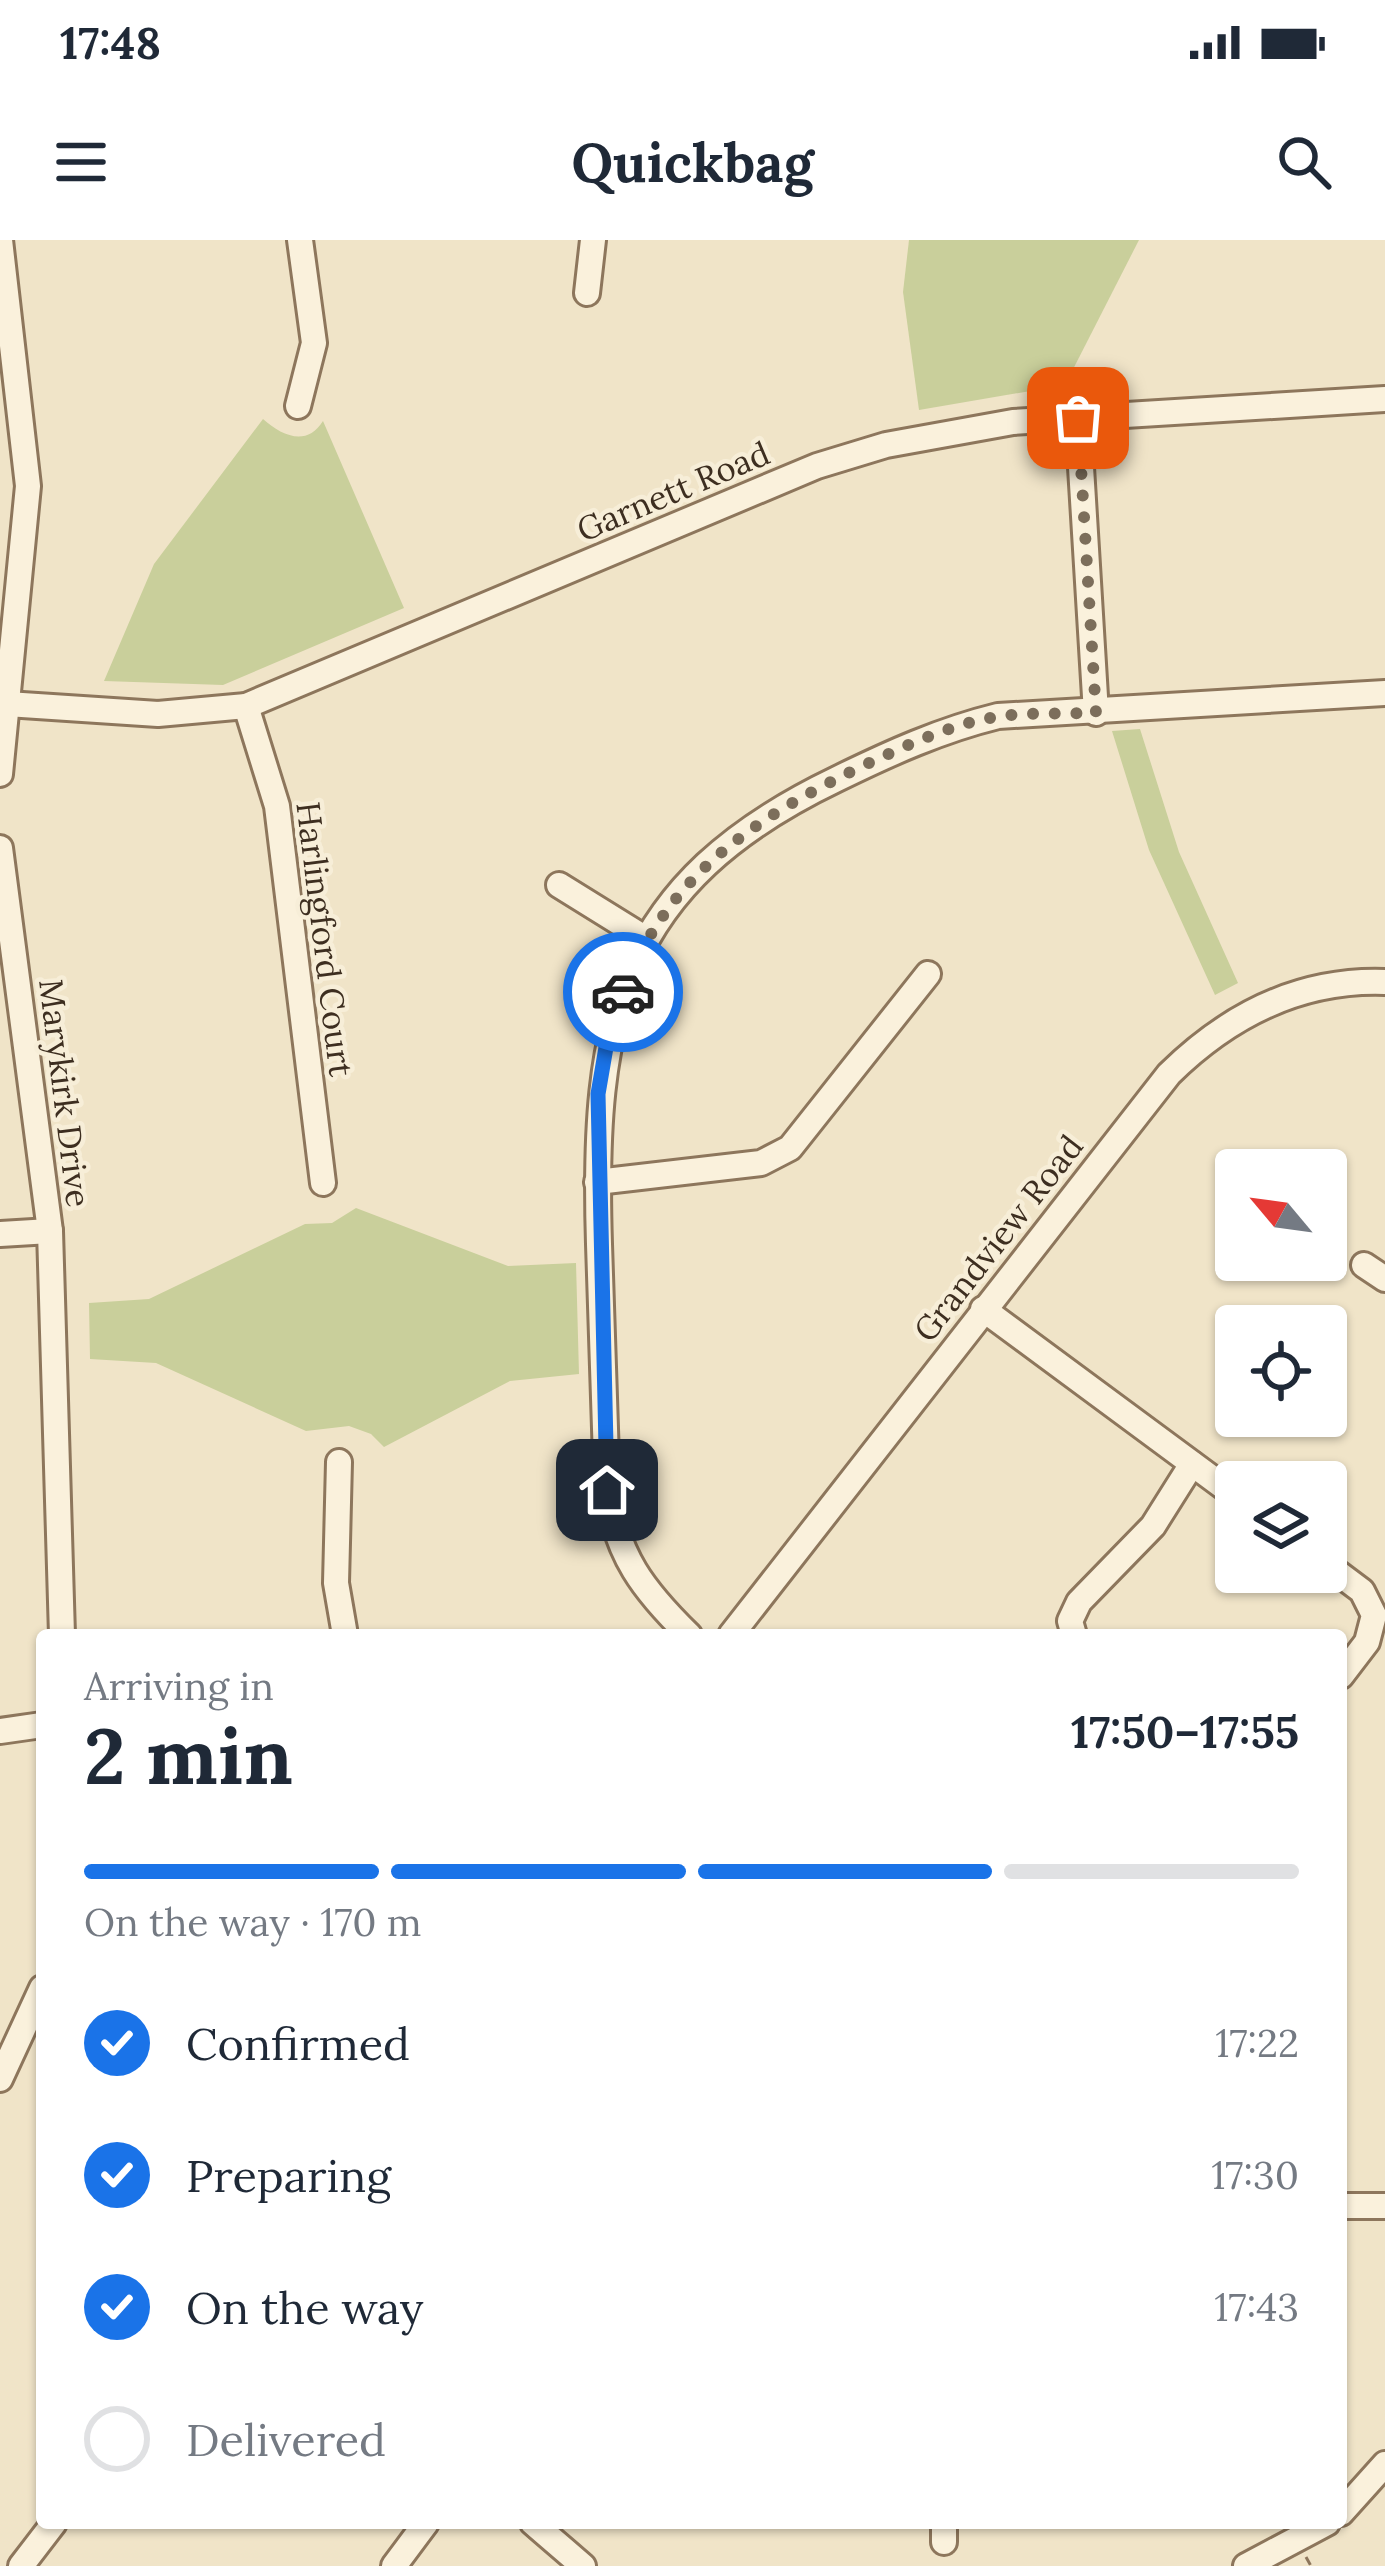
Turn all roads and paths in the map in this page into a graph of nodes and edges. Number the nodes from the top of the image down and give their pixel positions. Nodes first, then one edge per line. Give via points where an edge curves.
1 (0, 240) edge
2 (300, 240) edge
3 (593, 240) edge
4 (587, 293) dead end
5 (1385, 399) edge
6 (298, 406) dead end
7 (1078, 418) junction
8 (12, 432) edge
9 (1385, 693) edge
10 (7, 704) junction
11 (245, 706) junction
12 (1096, 713) junction
13 (0, 774) edge
14 (0, 848) edge
15 (559, 885) dead end
16 (646, 939) junction
17 (928, 974) dead end
18 (1385, 982) edge
19 (322, 1183) dead end
20 (597, 1183) junction
21 (50, 1232) junction
22 (0, 1234) edge
23 (983, 1309) junction
24 (339, 1462) dead end
25 (1192, 1464) junction
26 (1215, 1481) edge
27 (1347, 1580) edge
28 (62, 1629) edge
29 (344, 1629) edge
30 (684, 1629) edge
31 (736, 1629) edge
32 (1072, 1629) edge
33 (1347, 1667) edge
34 (36, 1726) edge
35 (0, 1731) edge
36 (36, 2001) edge
37 (0, 2079) edge
38 (1347, 2206) edge
39 (1385, 2206) edge
40 (1385, 2464) edge
41 (1347, 2506) edge
42 (49, 2529) edge
43 (422, 2529) edge
44 (540, 2529) edge
45 (1316, 2529) edge
46 (21, 2566) edge
47 (394, 2566) edge
48 (583, 2566) edge
49 (1246, 2566) edge

1 - 8 street
2 - 6 street via 314,343
3 - 4 street
5 - 7 street, Garnett Road
7 - 11 street, Garnett Road via 933,433 817,466
7 - 12 street
8 - 10 street via 28,486
9 - 12 street
10 - 11 street, Garnett Road via 158,714
10 - 13 street
11 - 19 street, Harlingford Court via 277,806
12 - 16 street via 998,716 947,728 777,808 702,868
14 - 21 street, Marykirk Drive
15 - 16 street
16 - 20 street via 609,1030
17 - 20 street via 790,1148 761,1163
18 - 23 street, Grandview Road via 1295,994 1207,1037
20 - 30 street via 613,1531 628,1568
21 - 22 street
21 - 28 street, Marykirk Drive
23 - 25 street
23 - 31 street, Grandview Road
24 - 29 street via 336,1583
25 - 26 street
25 - 32 street via 1153,1526 1079,1602
27 - 33 street via 1374,1615
34 - 35 street
36 - 37 street
38 - 39 street
40 - 41 street
42 - 46 street
43 - 47 street
44 - 48 street
45 - 49 street

